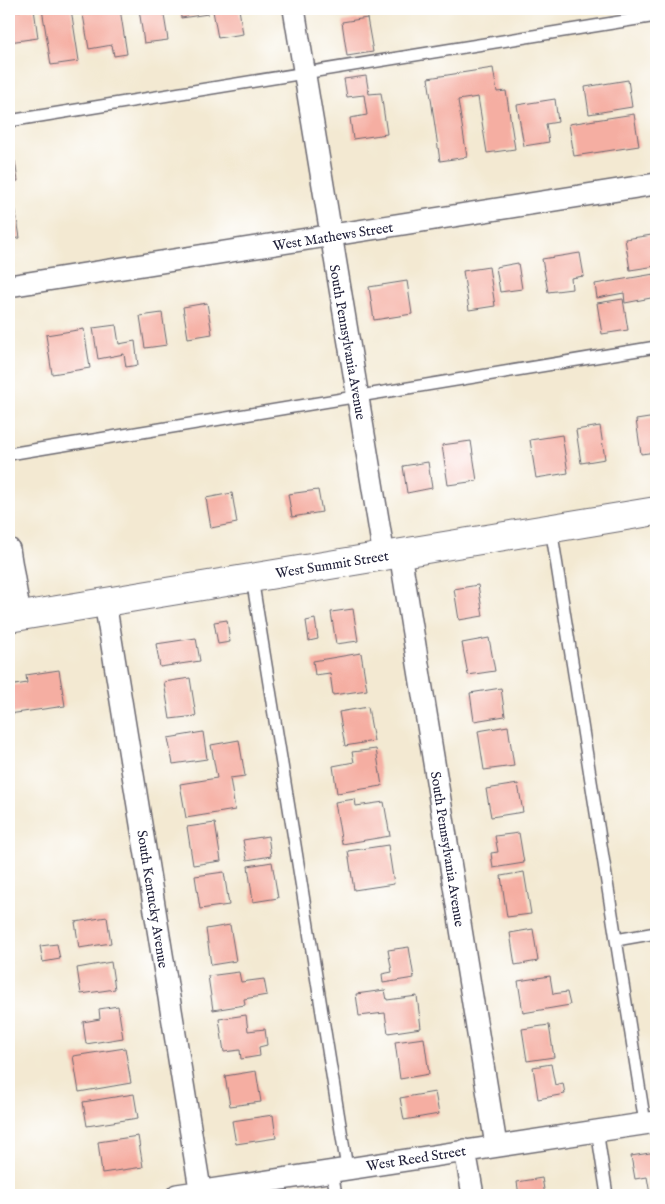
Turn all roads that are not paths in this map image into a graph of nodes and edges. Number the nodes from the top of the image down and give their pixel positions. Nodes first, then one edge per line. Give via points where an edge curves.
1 (294, 9) edge
2 (656, 16) edge
3 (304, 74) junction
4 (9, 121) edge
5 (656, 184) edge
6 (330, 236) junction
7 (9, 286) edge
8 (656, 347) edge
9 (357, 395) junction
10 (9, 454) edge
11 (656, 511) edge
12 (551, 528) junction
13 (9, 549) edge
14 (392, 554) junction
15 (252, 578) junction
16 (105, 602) junction
17 (14, 617) edge
18 (656, 933) edge
19 (616, 940) junction
20 (650, 1123) edge
21 (597, 1130) junction
22 (496, 1145) junction
23 (465, 1150) junction
24 (339, 1170) junction
25 (201, 1193) edge
26 (177, 1195) edge
27 (336, 1195) edge
28 (473, 1195) edge
29 (607, 1195) edge

1 - 3 street, South Pennsylvania Avenue
2 - 3 lane
3 - 4 lane
3 - 6 street, South Pennsylvania Avenue
5 - 6 street, West Mathews Street
6 - 7 street, West Mathews Street
6 - 9 street, South Pennsylvania Avenue
8 - 9 lane
9 - 10 lane
9 - 14 street, South Pennsylvania Avenue
11 - 12 street, West Summit Street
12 - 14 street, West Summit Street
12 - 19 lane
13 - 17 street
14 - 15 street, West Summit Street
14 - 22 street, South Pennsylvania Avenue
15 - 16 street, West Summit Street
15 - 24 lane
16 - 17 street, West Summit Street
16 - 25 street, South Kentucky Avenue
18 - 19 lane
19 - 20 lane
20 - 21 street, West Reed Street
21 - 22 street, West Reed Street
21 - 29 lane
22 - 23 street, West Reed Street
23 - 24 street, West Reed Street
23 - 28 street
24 - 25 street, West Reed Street
24 - 27 lane
25 - 26 street, West Reed Street

